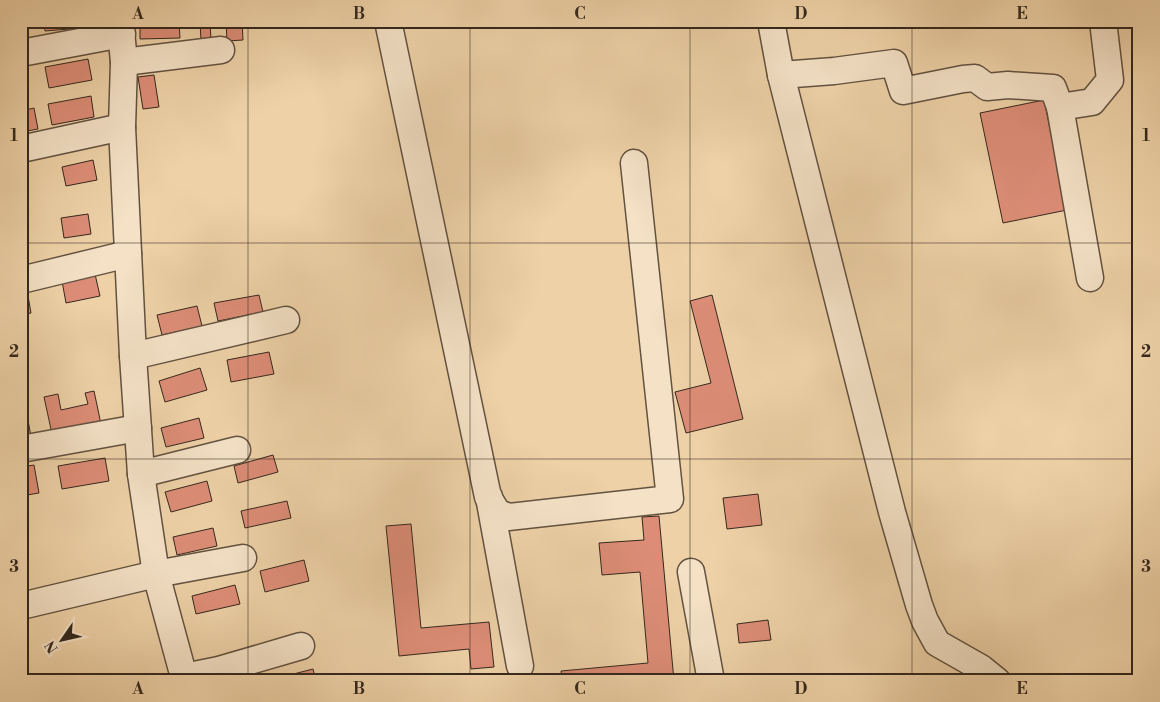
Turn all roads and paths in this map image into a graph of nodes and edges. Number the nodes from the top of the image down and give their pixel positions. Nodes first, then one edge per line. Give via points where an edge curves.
1 (388, 21) edge
2 (772, 21) edge
3 (1103, 21) edge
4 (121, 28) edge
5 (221, 50) dead end
6 (21, 53) edge
7 (124, 62) junction
8 (781, 75) junction
9 (1060, 107) junction
10 (122, 128) junction
11 (21, 149) edge
12 (634, 164) dead end
13 (128, 254) junction
14 (1090, 278) dead end
15 (21, 280) edge
16 (286, 320) dead end
17 (133, 356) junction
18 (138, 428) junction
19 (21, 448) edge
20 (237, 450) dead end
21 (141, 474) junction
22 (488, 497) junction
23 (243, 558) dead end
24 (691, 572) dead end
25 (156, 574) junction
26 (21, 606) edge
27 (301, 646) dead end
28 (520, 666) dead end
29 (185, 679) edge
30 (711, 681) edge
31 (997, 681) edge

1 - 22 street
2 - 8 street
3 - 9 street via 1110,80 1092,102
4 - 6 street
4 - 7 street
5 - 7 street
7 - 10 street
8 - 9 street via 894,63 903,91 975,78 987,87 1053,88
8 - 31 street via 892,512 925,622 937,643
9 - 14 street
10 - 11 street
10 - 13 street
12 - 22 street via 670,499 508,517 497,512
13 - 15 street
13 - 17 street
16 - 17 street
17 - 18 street
18 - 19 street
18 - 21 street
20 - 21 street
21 - 25 street
22 - 28 street
23 - 25 street
24 - 30 street
25 - 26 street
25 - 29 street
27 - 29 street

